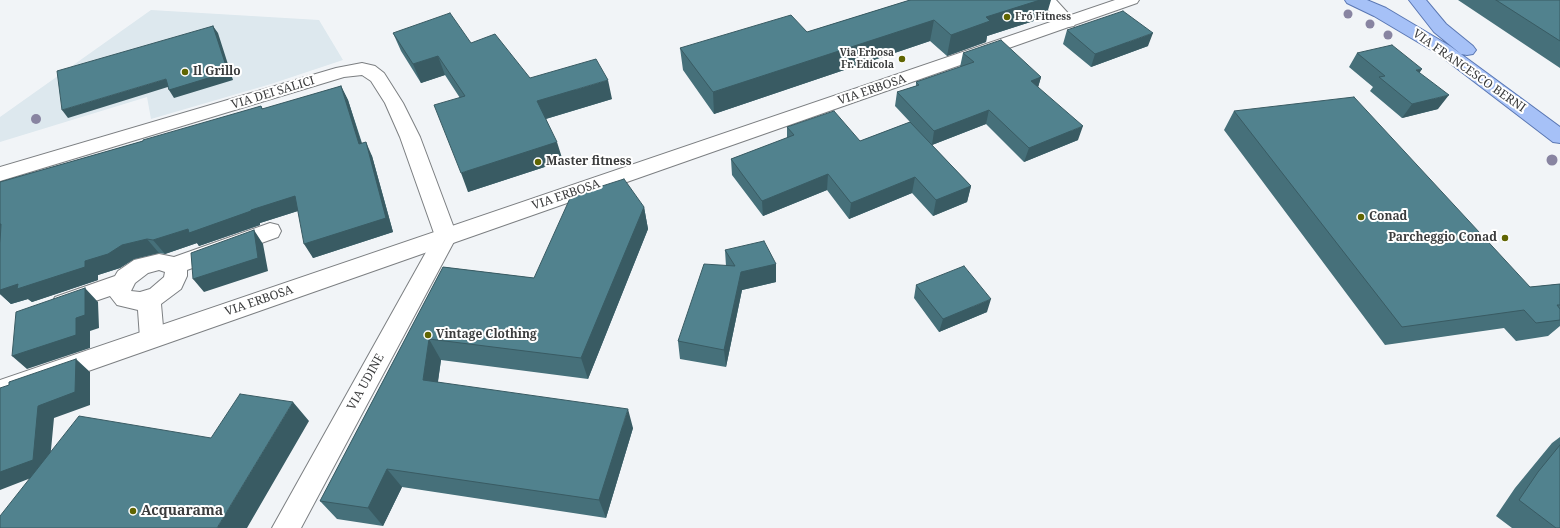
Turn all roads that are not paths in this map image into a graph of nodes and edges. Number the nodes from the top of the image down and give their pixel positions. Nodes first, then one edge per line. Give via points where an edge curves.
1 (1047, 0) edge
2 (1131, 0) edge
3 (1353, 0) edge
4 (1417, 0) edge
5 (1068, 22) junction
6 (1560, 118) edge
7 (1560, 137) edge
8 (0, 174) edge
9 (270, 231) dead end
10 (446, 236) junction
11 (173, 266) junction
12 (122, 284) junction
13 (149, 299) junction
14 (43, 310) edge
15 (152, 338) junction
16 (0, 391) edge
17 (286, 528) edge

1 - 5 street
2 - 5 street, VIA ERBOSA
3 - 7 main road, VIA FRANCESCO BERNI via 1380,12 1444,50
4 - 6 main road, VIA FRANCESCO BERNI via 1458,45
5 - 10 street, VIA ERBOSA
8 - 10 street, VIA DEI SALICI via 331,75 362,69 374,73 394,103
9 - 11 street
10 - 15 street, VIA ERBOSA
10 - 17 street, VIA UDINE
11 - 12 street via 167,263 150,263 133,271
11 - 13 street via 176,270 173,283
12 - 13 street via 121,295 125,299 140,302
12 - 14 street
13 - 15 street
15 - 16 street, VIA ERBOSA

